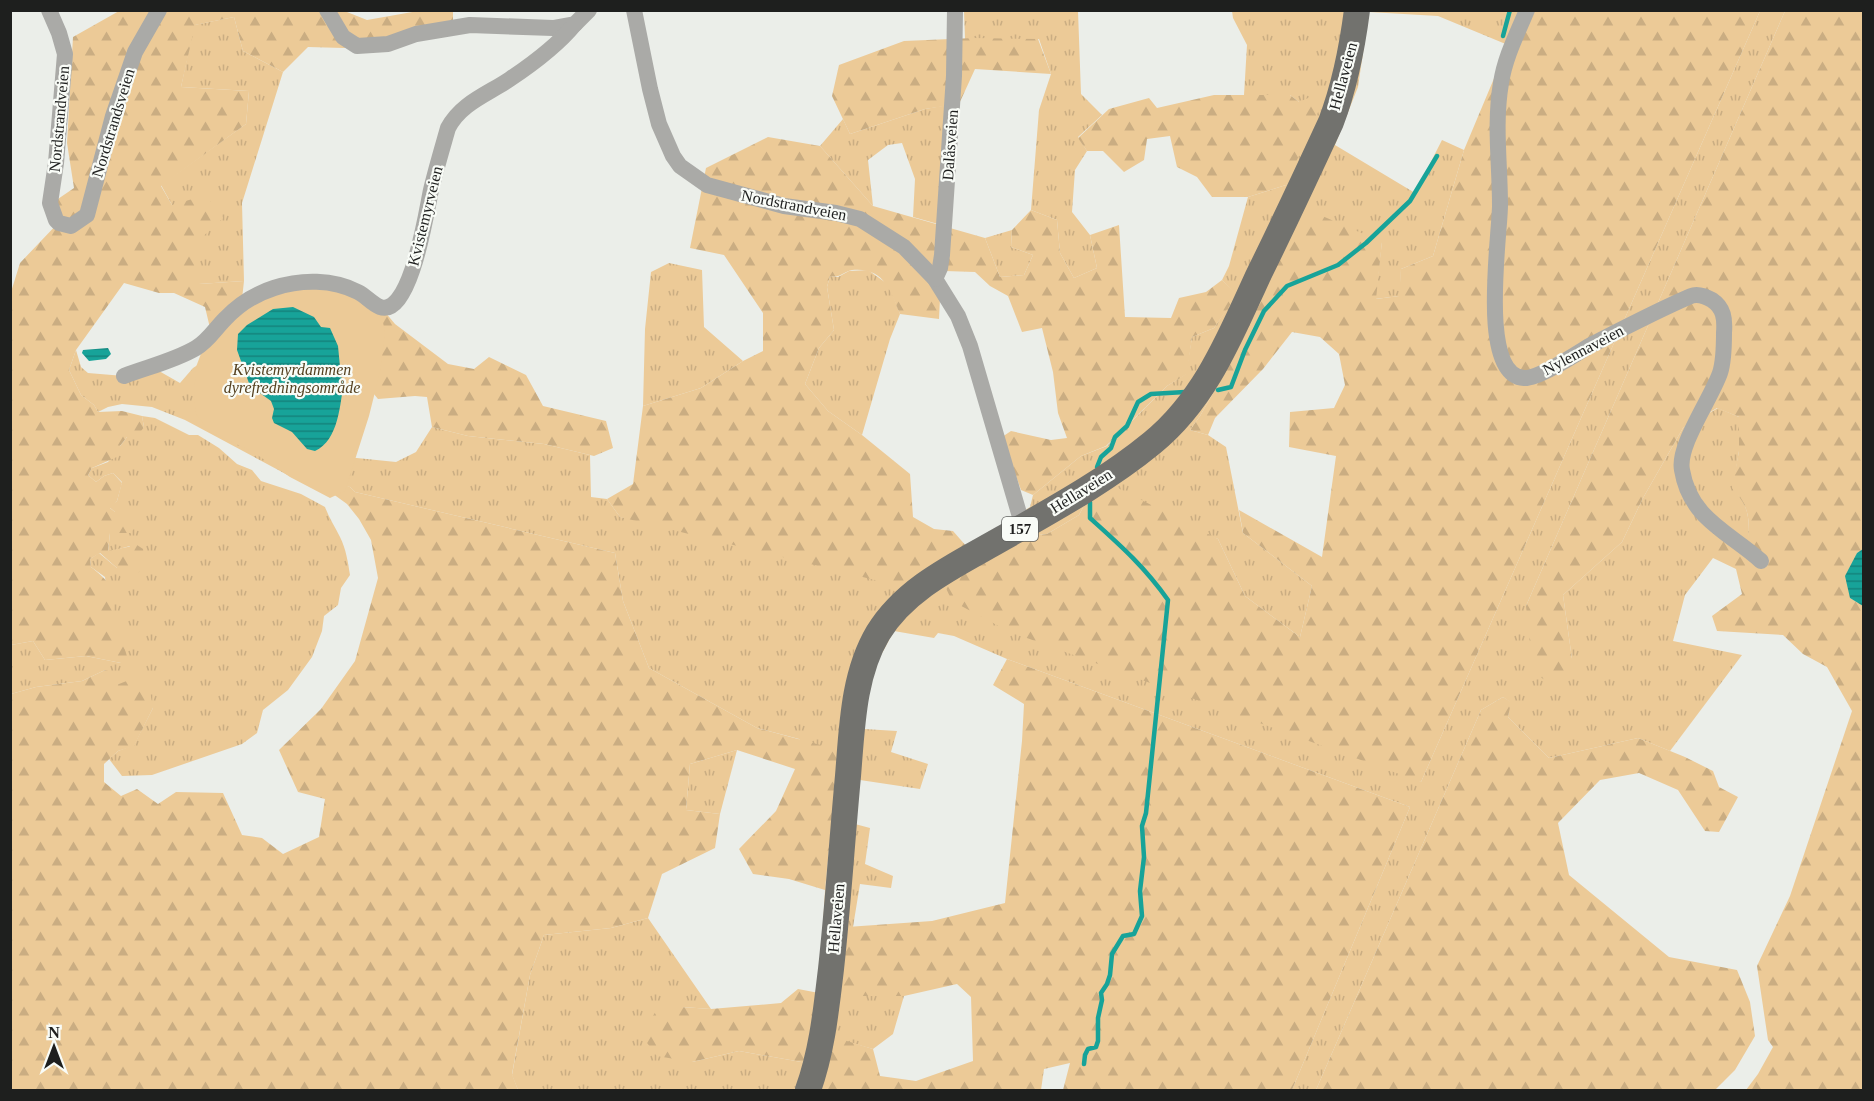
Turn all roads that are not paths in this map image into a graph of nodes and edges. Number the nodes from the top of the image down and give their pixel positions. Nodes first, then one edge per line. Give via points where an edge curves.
1 (49, 10) edge
2 (159, 10) edge
3 (327, 10) edge
4 (589, 10) edge
5 (634, 10) edge
6 (955, 10) edge
7 (1357, 10) edge
8 (1527, 10) edge
9 (575, 24) junction
10 (63, 224) joint
11 (935, 279) junction
12 (124, 376) dead end
13 (1023, 527) junction
14 (1761, 561) dead end
15 (808, 1090) edge

1 - 10 street, Nordstrandveien via 65,54 50,203 56,220
2 - 10 street, Nordstrandsveien via 135,52 113,116 87,215 71,226
3 - 9 street via 343,37 357,46 388,44 416,34 470,25 553,28
4 - 9 street
5 - 11 street, Nordstrandveien via 659,124 681,166 707,185 784,206 860,219 904,247
6 - 11 street, Dalåsveien via 942,255
7 - 13 main road, Hellaveien / 157 via 1345,81 1330,122 1203,387 1188,409 1153,443
8 - 14 street, Nylennaveien via 1506,61 1498,111 1500,205 1494,293 1503,362 1514,374 1528,378 1690,296 1698,294 1716,303 1724,318 1721,367 1684,450 1682,471 1691,499 1702,513
9 - 12 street, Kvistemyrveien via 536,60 466,106 452,121 431,190 416,261 392,306 379,307 338,283 310,281 274,288 242,304 195,349
11 - 13 street, Nordstrandveien via 958,316 970,346
13 - 15 main road, Hellaveien / 157 via 905,600 879,633 864,663 850,752 824,1026

